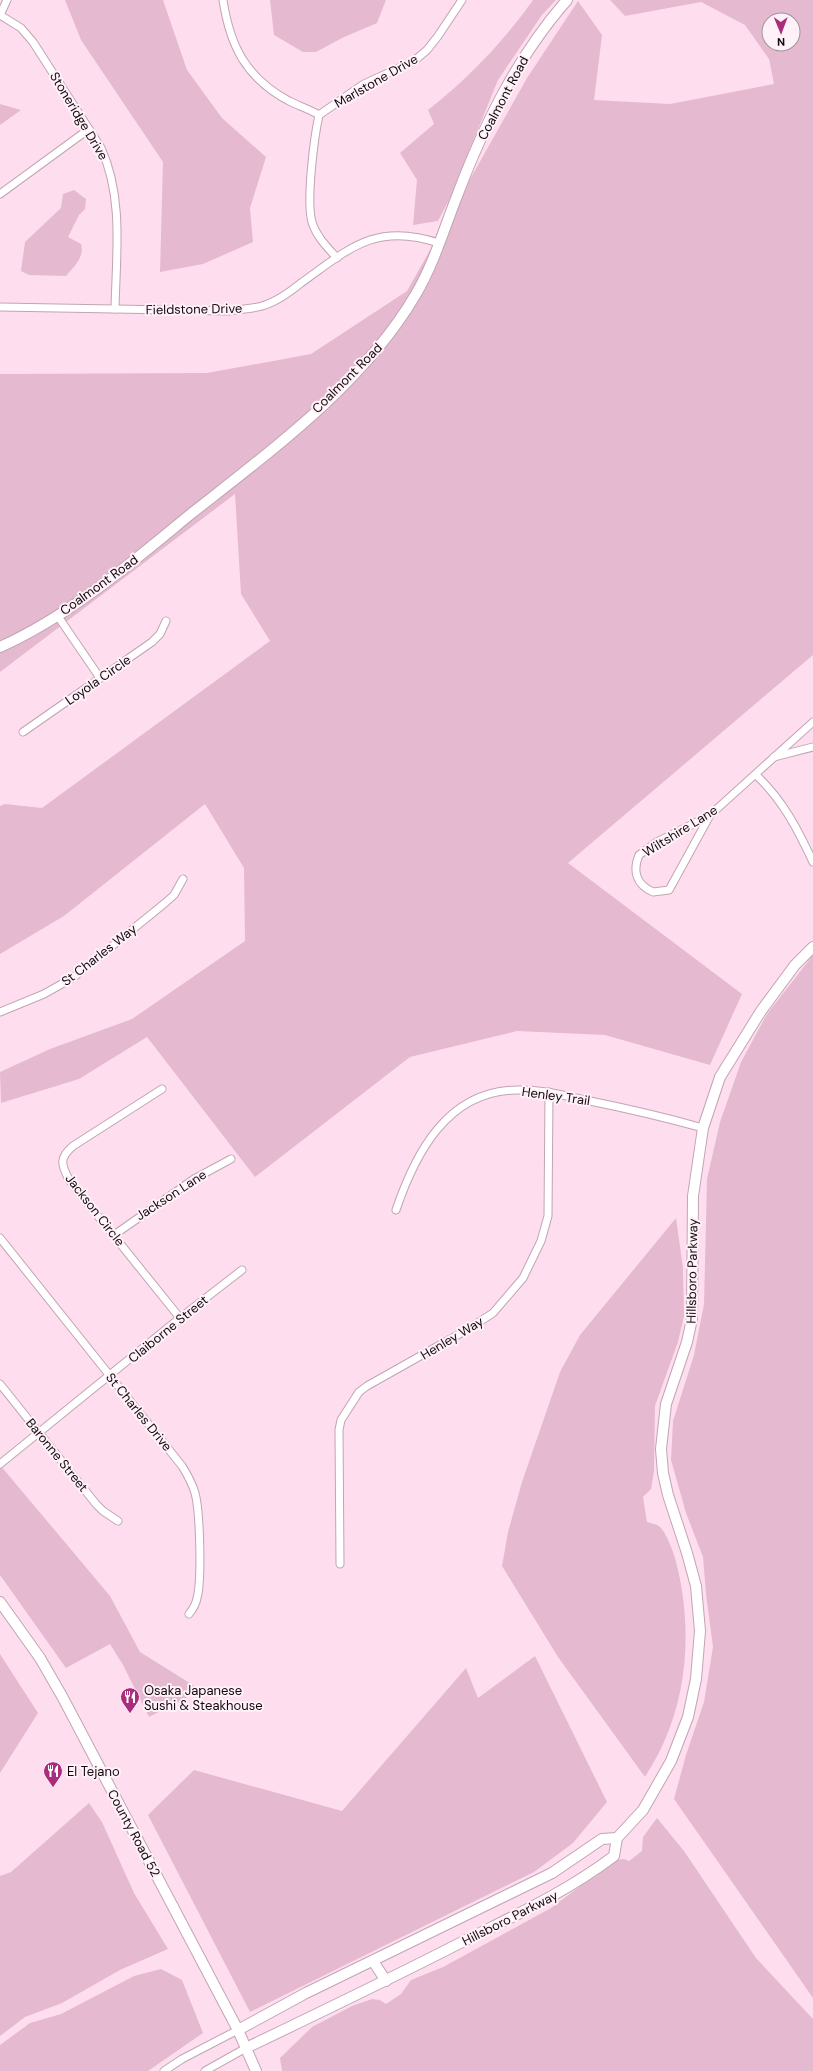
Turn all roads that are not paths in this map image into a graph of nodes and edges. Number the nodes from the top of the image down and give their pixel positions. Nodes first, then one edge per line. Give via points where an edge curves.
1 (7, 0) edge
2 (223, 0) edge
3 (462, 0) edge
4 (567, 0) edge
5 (0, 15) edge
6 (319, 115) junction
7 (90, 129) junction
8 (0, 194) edge
9 (439, 243) junction
10 (337, 258) junction
11 (0, 308) edge
12 (115, 309) junction
13 (57, 615) junction
14 (166, 621) dead end
15 (0, 647) edge
16 (100, 678) junction
17 (813, 722) edge
18 (23, 732) dead end
19 (813, 747) edge
20 (774, 757) junction
21 (756, 775) junction
22 (709, 817) dead end
23 (813, 862) edge
24 (183, 879) dead end
25 (813, 948) edge
26 (0, 1012) edge
27 (162, 1089) dead end
28 (549, 1092) junction
29 (703, 1128) junction
30 (231, 1159) dead end
31 (396, 1210) dead end
32 (114, 1235) junction
33 (0, 1238) edge
34 (242, 1270) dead end
35 (180, 1318) junction
36 (109, 1376) junction
37 (0, 1384) edge
38 (38, 1432) junction
39 (0, 1464) edge
40 (118, 1521) dead end
41 (340, 1564) dead end
42 (0, 1602) edge
43 (189, 1614) dead end
44 (617, 1838) junction
45 (374, 1961) junction
46 (386, 1981) junction
47 (238, 2030) junction
48 (246, 2048) junction
49 (164, 2071) edge
50 (205, 2071) edge
51 (256, 2071) edge

1 - 5 street
2 - 6 street via 227,26 237,52 250,72 289,101
3 - 6 street, Marlstone Drive via 427,50 414,61 364,84
4 - 9 street, Coalmont Road via 532,45 498,101 472,158
5 - 7 street, Stoneridge Drive via 20,28 33,42
6 - 10 street, Marlstone Drive via 314,136 310,207 312,222 320,238
7 - 8 street
7 - 12 street, Stoneridge Drive via 107,162 115,192
9 - 10 street, Fieldstone Drive via 419,236 375,238 350,248
9 - 13 street, Coalmont Road via 416,293 398,322 349,379 224,488 111,577
10 - 12 street, Fieldstone Drive via 285,295 263,306 229,311
11 - 12 street, Fieldstone Drive
13 - 15 street, Coalmont Road via 21,638
13 - 16 street
14 - 16 street, Loyola Circle via 160,634 152,642
16 - 18 street, Loyola Circle
17 - 20 street, Wiltshire Lane
19 - 20 street
20 - 21 street, Wiltshire Lane
21 - 22 street, Wiltshire Lane via 709,816 657,842 639,855 635,870 641,885 654,892 669,890
21 - 23 street via 781,802
24 - 26 street, St Charles Way via 174,895 74,977 44,994
25 - 29 street, Hillsboro Parkway via 795,965 761,1011 720,1077
27 - 32 street, Jackson Circle via 73,1146 63,1159 69,1180
28 - 29 street, Henley Trail via 636,1110
28 - 31 street, Henley Trail via 503,1092 459,1108 441,1124 418,1156 406,1180
28 - 41 street, Henley Way via 548,1216 541,1241 523,1278 493,1313 359,1392 341,1420
29 - 44 street, Hillsboro Parkway via 693,1196 692,1319 684,1352 666,1404 661,1449 668,1495 696,1586 700,1631 696,1679 688,1717 671,1762 643,1810
30 - 32 street, Jackson Lane via 194,1179
32 - 35 street, Jackson Circle
33 - 36 street, St Charles Drive
34 - 35 street, Claiborne Street
35 - 36 street, Claiborne Street
36 - 38 street, Claiborne Street
36 - 43 street, St Charles Drive via 182,1466 195,1493 198,1512 198,1594
37 - 38 street, Baronne Street
38 - 39 street, Claiborne Street
38 - 40 street, Baronne Street via 96,1504
42 - 47 street, County Road 52 via 36,1652 63,1698
44 - 45 street, Hillsboro Parkway via 602,1839 552,1873
44 - 46 street, Hillsboro Parkway via 614,1856 551,1898
45 - 46 street
45 - 47 street, Hillsboro Parkway via 306,1993
46 - 48 street, Hillsboro Parkway
47 - 48 street, County Road 52
47 - 49 street, Hillsboro Parkway
48 - 50 street, Hillsboro Parkway
48 - 51 street, County Road 52

